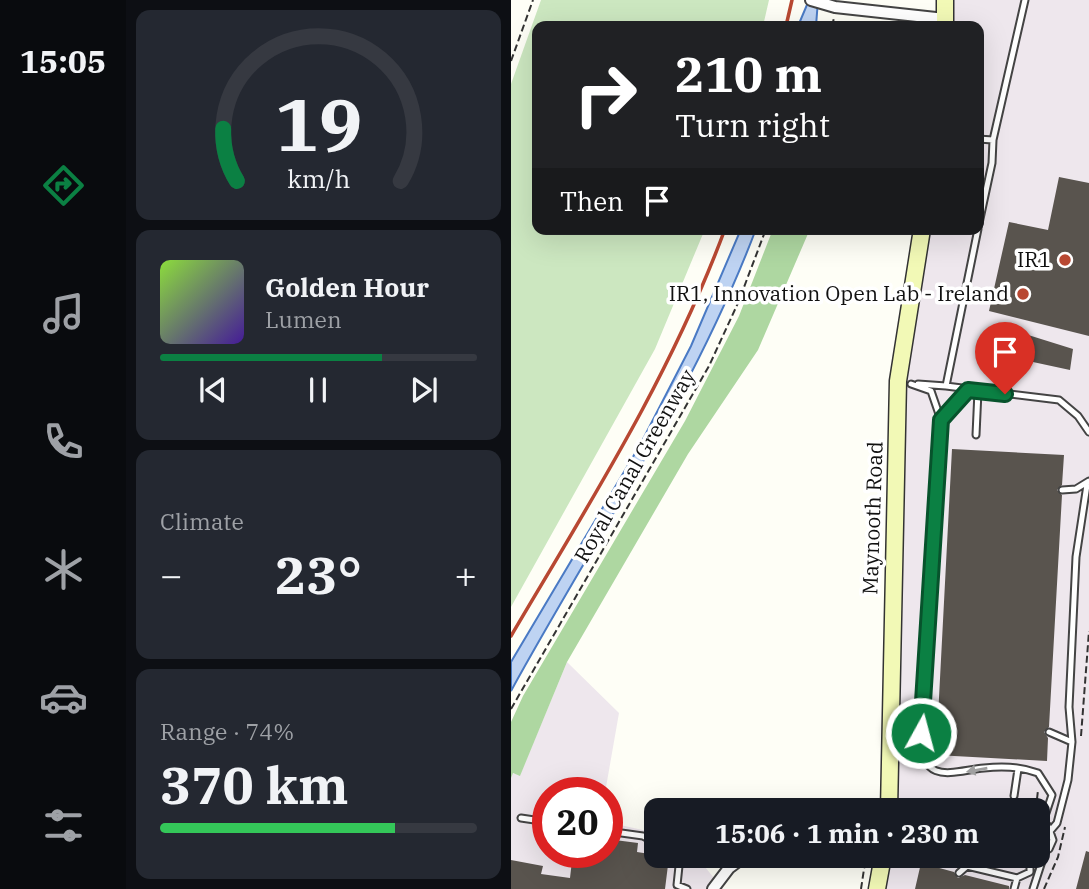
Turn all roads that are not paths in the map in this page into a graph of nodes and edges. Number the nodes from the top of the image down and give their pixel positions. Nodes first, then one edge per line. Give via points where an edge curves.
1 (811, 0) edge
2 (945, 0) edge
3 (1025, 0) edge
4 (932, 21) edge
5 (945, 21) edge
6 (984, 139) edge
7 (993, 140) junction
8 (984, 201) edge
9 (921, 235) edge
10 (977, 235) edge
11 (946, 386) junction
12 (968, 390) junction
13 (978, 391) junction
14 (941, 420) junction
15 (1089, 432) edge
16 (976, 435) dead end
17 (1088, 483) edge
18 (1062, 490) dead end
19 (1049, 732) dead end
20 (1072, 742) junction
21 (1018, 769) junction
22 (1014, 796) dead end
23 (889, 798) edge
24 (1050, 801) edge
25 (521, 818) dead end
26 (532, 820) edge
27 (1051, 830) joint
28 (623, 833) edge
29 (644, 837) edge
30 (1050, 844) edge
31 (679, 868) edge
32 (729, 868) edge
33 (881, 868) edge
34 (1030, 868) edge
35 (1033, 868) edge
36 (1038, 868) edge
37 (959, 873) dead end
38 (1036, 874) junction
39 (1017, 878) junction
40 (687, 889) edge
41 (713, 889) edge
42 (877, 889) edge
43 (1014, 889) edge
44 (1033, 889) edge

1 - 4 street
2 - 5 main road
3 - 7 lane
6 - 7 lane
7 - 8 lane
9 - 23 main road, Maynooth Road via 898,382
10 - 11 lane
11 - 12 lane
11 - 14 lane via 908,383 931,391
12 - 13 lane
12 - 14 lane
13 - 15 lane via 1059,400
13 - 16 lane
21 -> 14 lane via 947,774 934,770 921,749
17 - 18 lane
17 - 20 lane via 1076,557 1069,707
19 - 20 lane
20 - 27 lane via 1068,780
21 - 22 lane
21 - 24 lane via 1038,773 1052,795
25 - 26 lane
27 - 30 lane
28 - 29 lane
31 - 40 lane via 677,884
32 - 41 street
33 - 42 main road
34 - 39 lane
35 - 38 lane
36 - 38 lane
37 - 39 lane via 967,866
38 - 44 lane
39 - 43 lane

